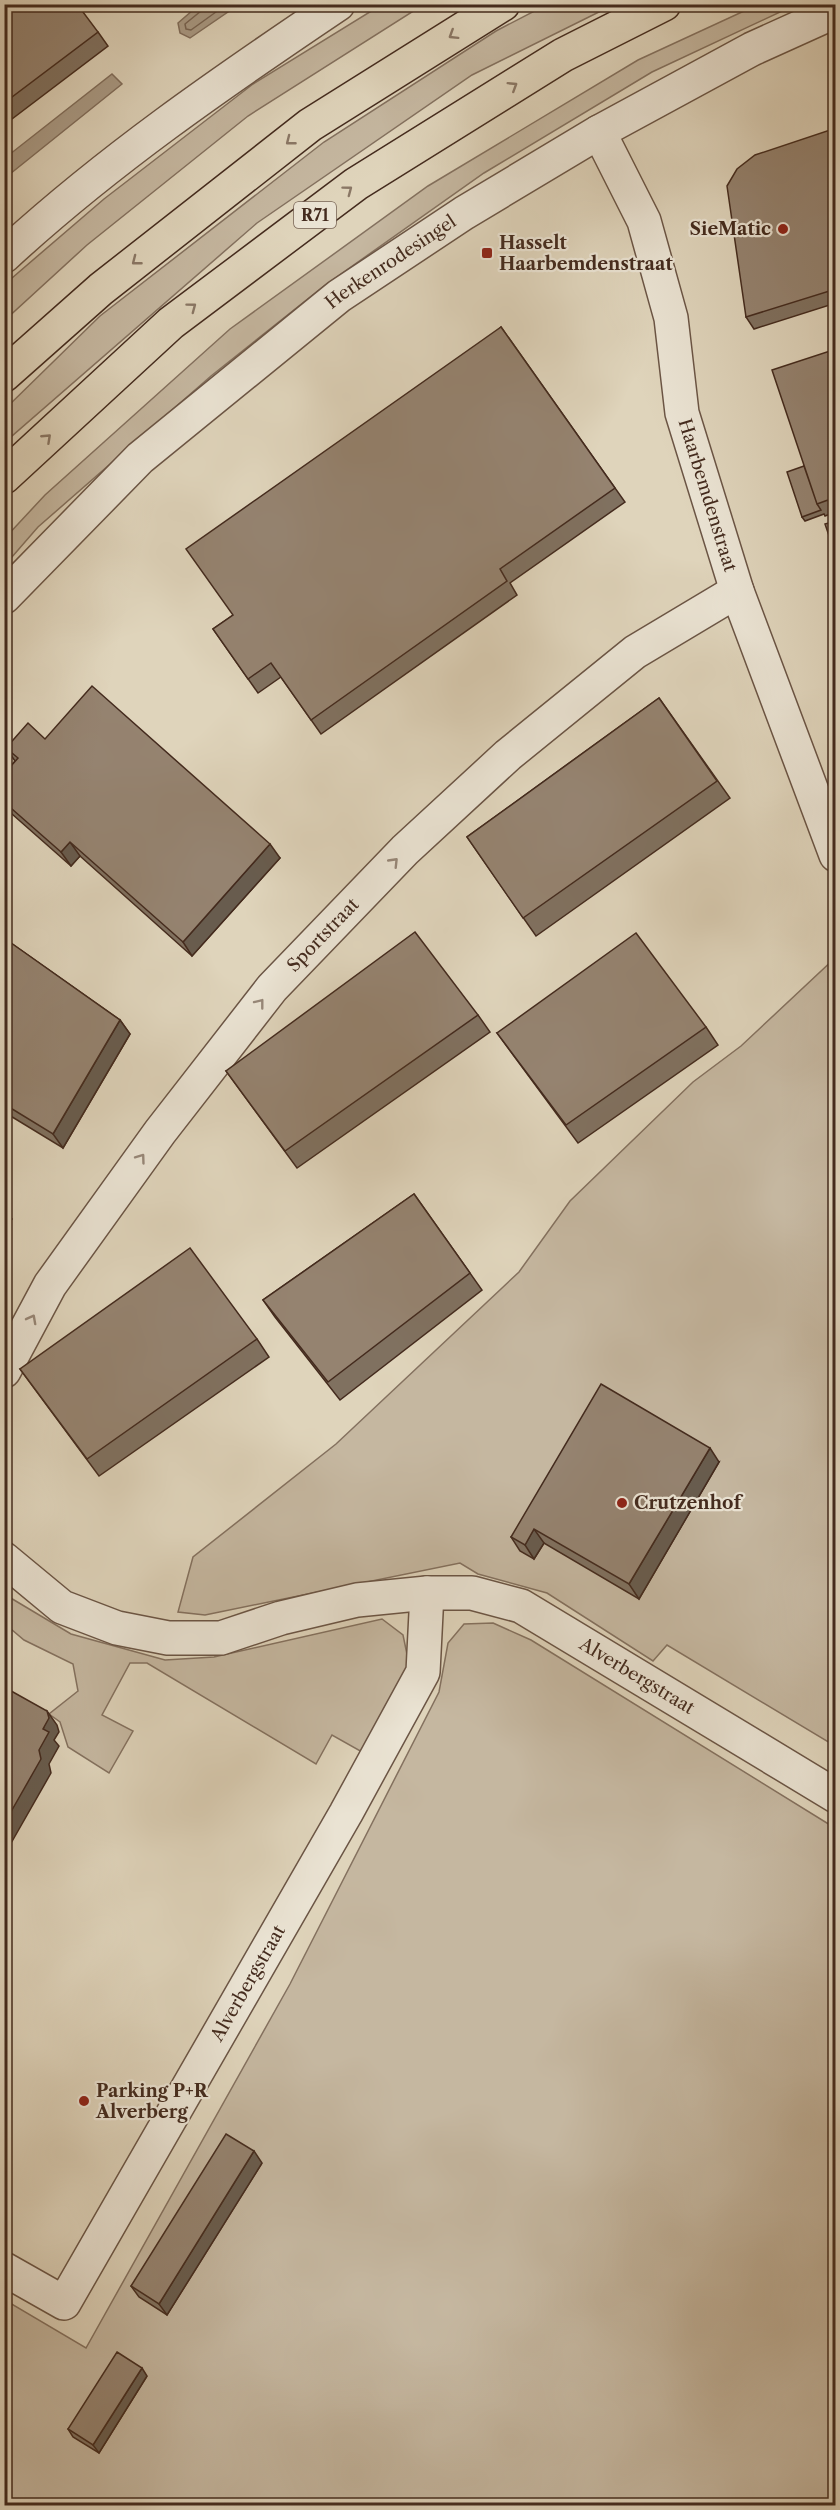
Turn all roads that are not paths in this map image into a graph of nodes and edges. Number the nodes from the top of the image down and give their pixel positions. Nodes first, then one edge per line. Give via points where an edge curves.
1 (338, 4) edge
2 (503, 4) edge
3 (663, 4) edge
4 (836, 11) edge
5 (599, 132) junction
6 (4, 256) edge
7 (4, 375) edge
8 (4, 477) edge
9 (736, 591) junction
10 (4, 597) edge
11 (836, 855) edge
12 (4, 1371) edge
13 (4, 1559) edge
14 (427, 1593) junction
15 (836, 1796) edge
16 (4, 2269) edge

1 - 6 street via 201,96
2 -> 7 highway via 310,125 100,290
8 -> 3 highway, R71 via 171,323 356,184 563,55
4 - 5 street, Herkenrodesingel via 752,49
5 - 9 street, Haarbemdenstraat via 644,221 671,318 682,413
5 - 10 street, Herkenrodesingel via 464,213 339,296 140,458
9 - 11 street, Haarbemdenstraat
12 -> 9 street, Sportstraat via 50,1285 160,1132 272,988 405,850 508,755 635,652
13 - 14 street, Alverbergstraat via 62,1607 117,1628 168,1638 221,1638 280,1618 357,1600
14 - 15 street, Alverbergstraat via 472,1593 521,1606
14 - 16 street, Alverbergstraat via 423,1672 64,2303

